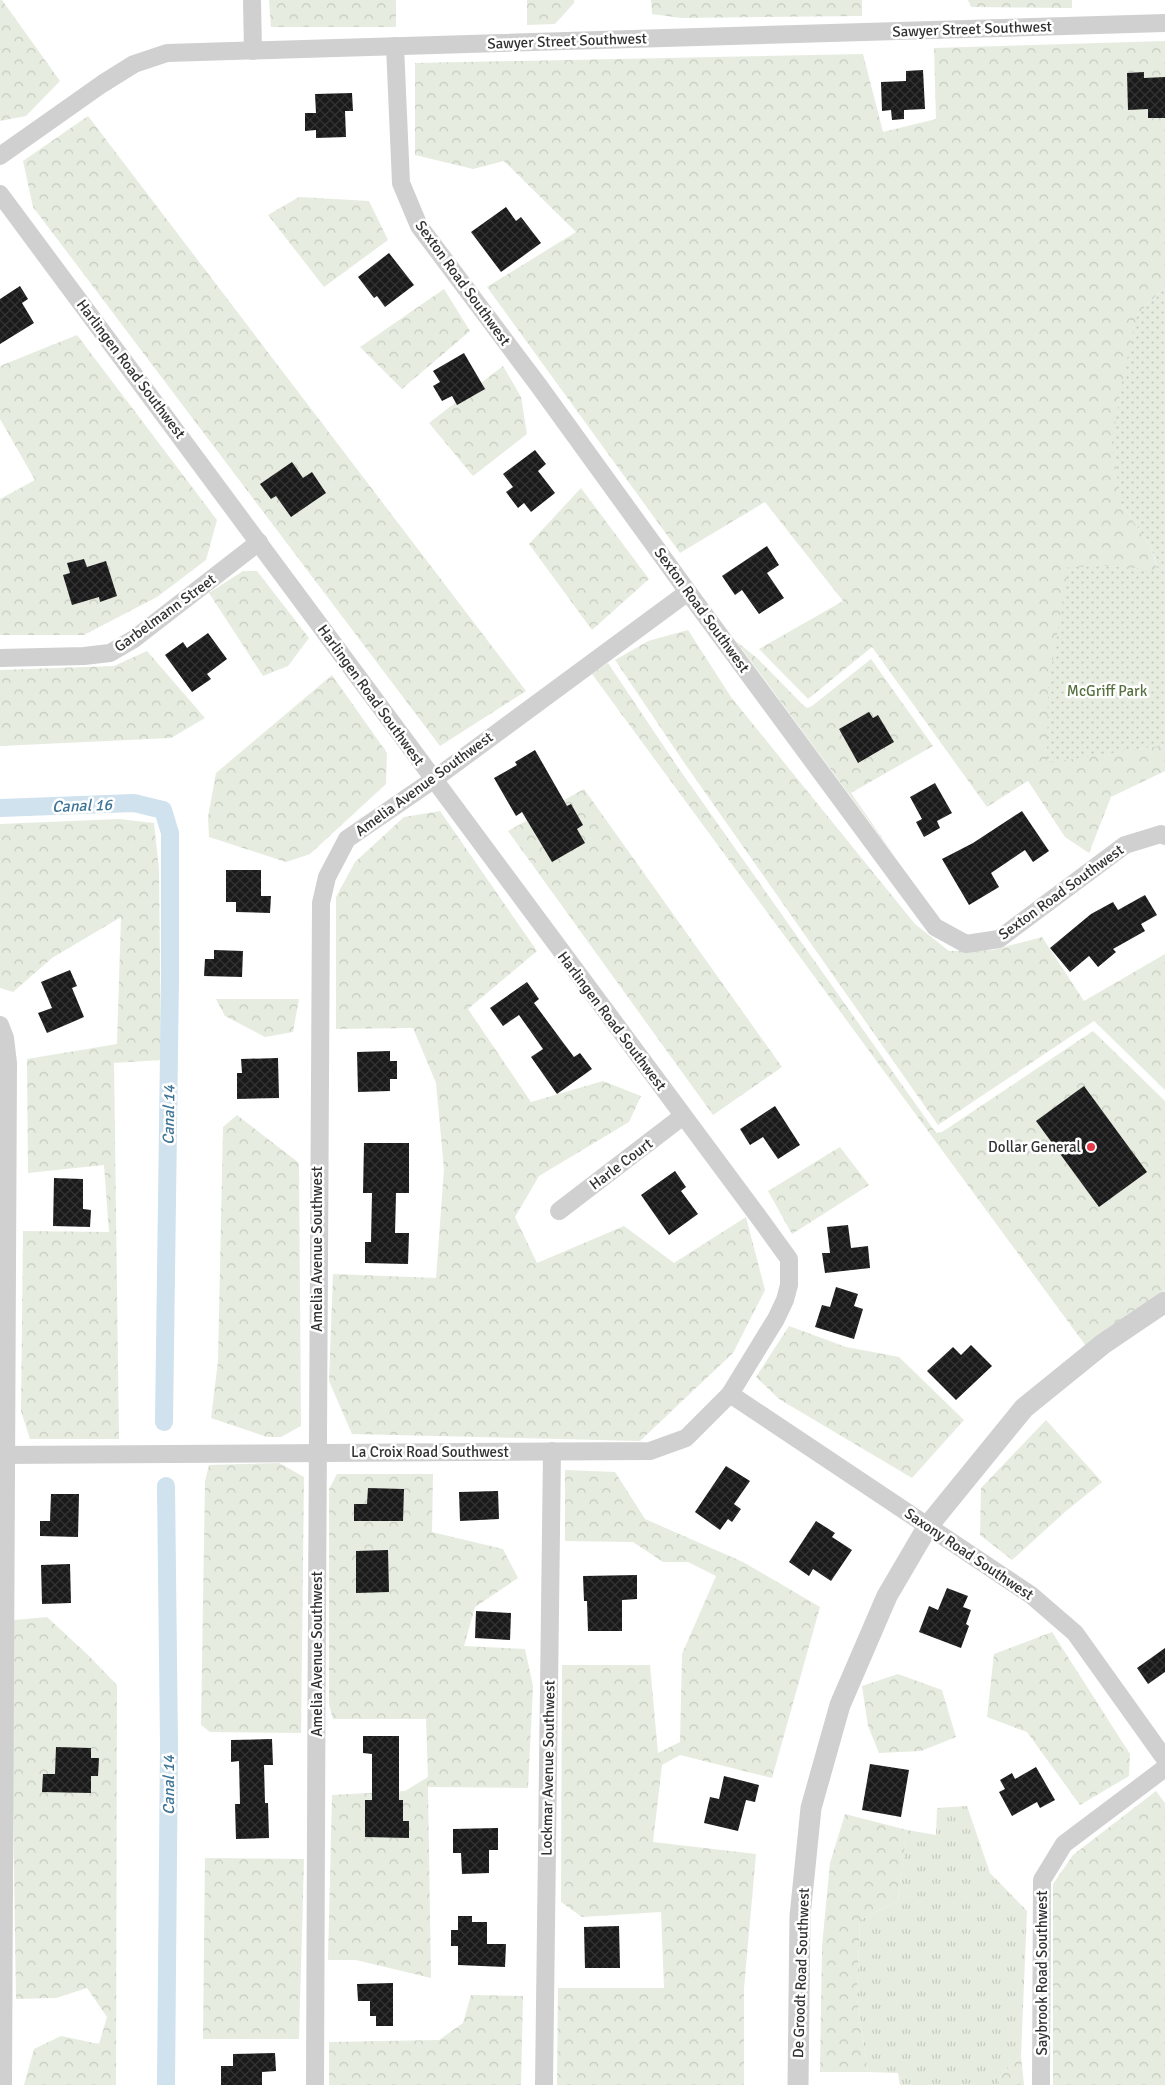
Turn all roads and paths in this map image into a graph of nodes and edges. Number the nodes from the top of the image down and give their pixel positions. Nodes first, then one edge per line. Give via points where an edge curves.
1 (252, 0) edge
2 (1165, 23) edge
3 (395, 46) junction
4 (253, 51) junction
5 (0, 156) edge
6 (0, 194) edge
7 (259, 542) junction
8 (688, 592) junction
9 (0, 658) edge
10 (433, 780) junction
11 (1165, 836) edge
12 (0, 1025) edge
13 (683, 1116) junction
14 (559, 1211) dead end
15 (4, 1221) edge
16 (785, 1300) joint
17 (1165, 1302) edge
18 (730, 1394) junction
19 (552, 1451) junction
20 (318, 1452) junction
21 (3, 1455) edge
22 (928, 1526) junction
23 (3, 1687) edge
24 (1165, 1759) edge
25 (1165, 1768) edge
26 (2, 1918) edge
27 (3, 2085) edge
28 (315, 2085) edge
29 (544, 2085) edge
30 (798, 2085) edge
31 (1041, 2085) edge

1 - 4 street
2 - 3 street, Sawyer Street Southwest
3 - 4 street, Sawyer Street Southwest
3 - 8 street, Sexton Road Southwest via 401,182 419,226
4 - 5 street, Sawyer Street Southwest via 168,54 134,64
6 - 7 street, Harlingen Road Southwest
7 - 9 street, Garbelmann Street via 134,639 110,653
7 - 10 street, Harlingen Road Southwest
8 - 10 street, Amelia Avenue Southwest
8 - 11 street, Sexton Road Southwest via 936,928 966,944 999,939 1125,845 1161,834
10 - 13 street, Harlingen Road Southwest
10 - 20 street, Amelia Avenue Southwest via 347,839 326,877 321,903 316,1299
12 - 15 street via 8,1063
13 - 14 street, Harle Court
13 - 16 street, Harlingen Road Southwest via 789,1259 789,1286
15 - 21 street
16 - 18 street, La Croix Road Southwest
17 - 22 street, De Groodt Road Southwest via 1103,1344 1024,1408
18 - 19 street, La Croix Road Southwest via 686,1438 650,1450
18 - 22 street, Saxony Road Southwest
19 - 20 street, La Croix Road Southwest
19 - 29 street, Lockmar Avenue Southwest
20 - 21 street, La Croix Road Southwest
20 - 28 street, Amelia Avenue Southwest
21 - 23 street
22 - 24 street, Saxony Road Southwest via 1031,1594 1075,1633
22 - 30 street, De Groodt Road Southwest via 887,1596 840,1705 811,1808 800,1916
23 - 26 street
25 - 31 street, Saybrook Road Southwest via 1064,1844 1042,1880
26 - 27 street

